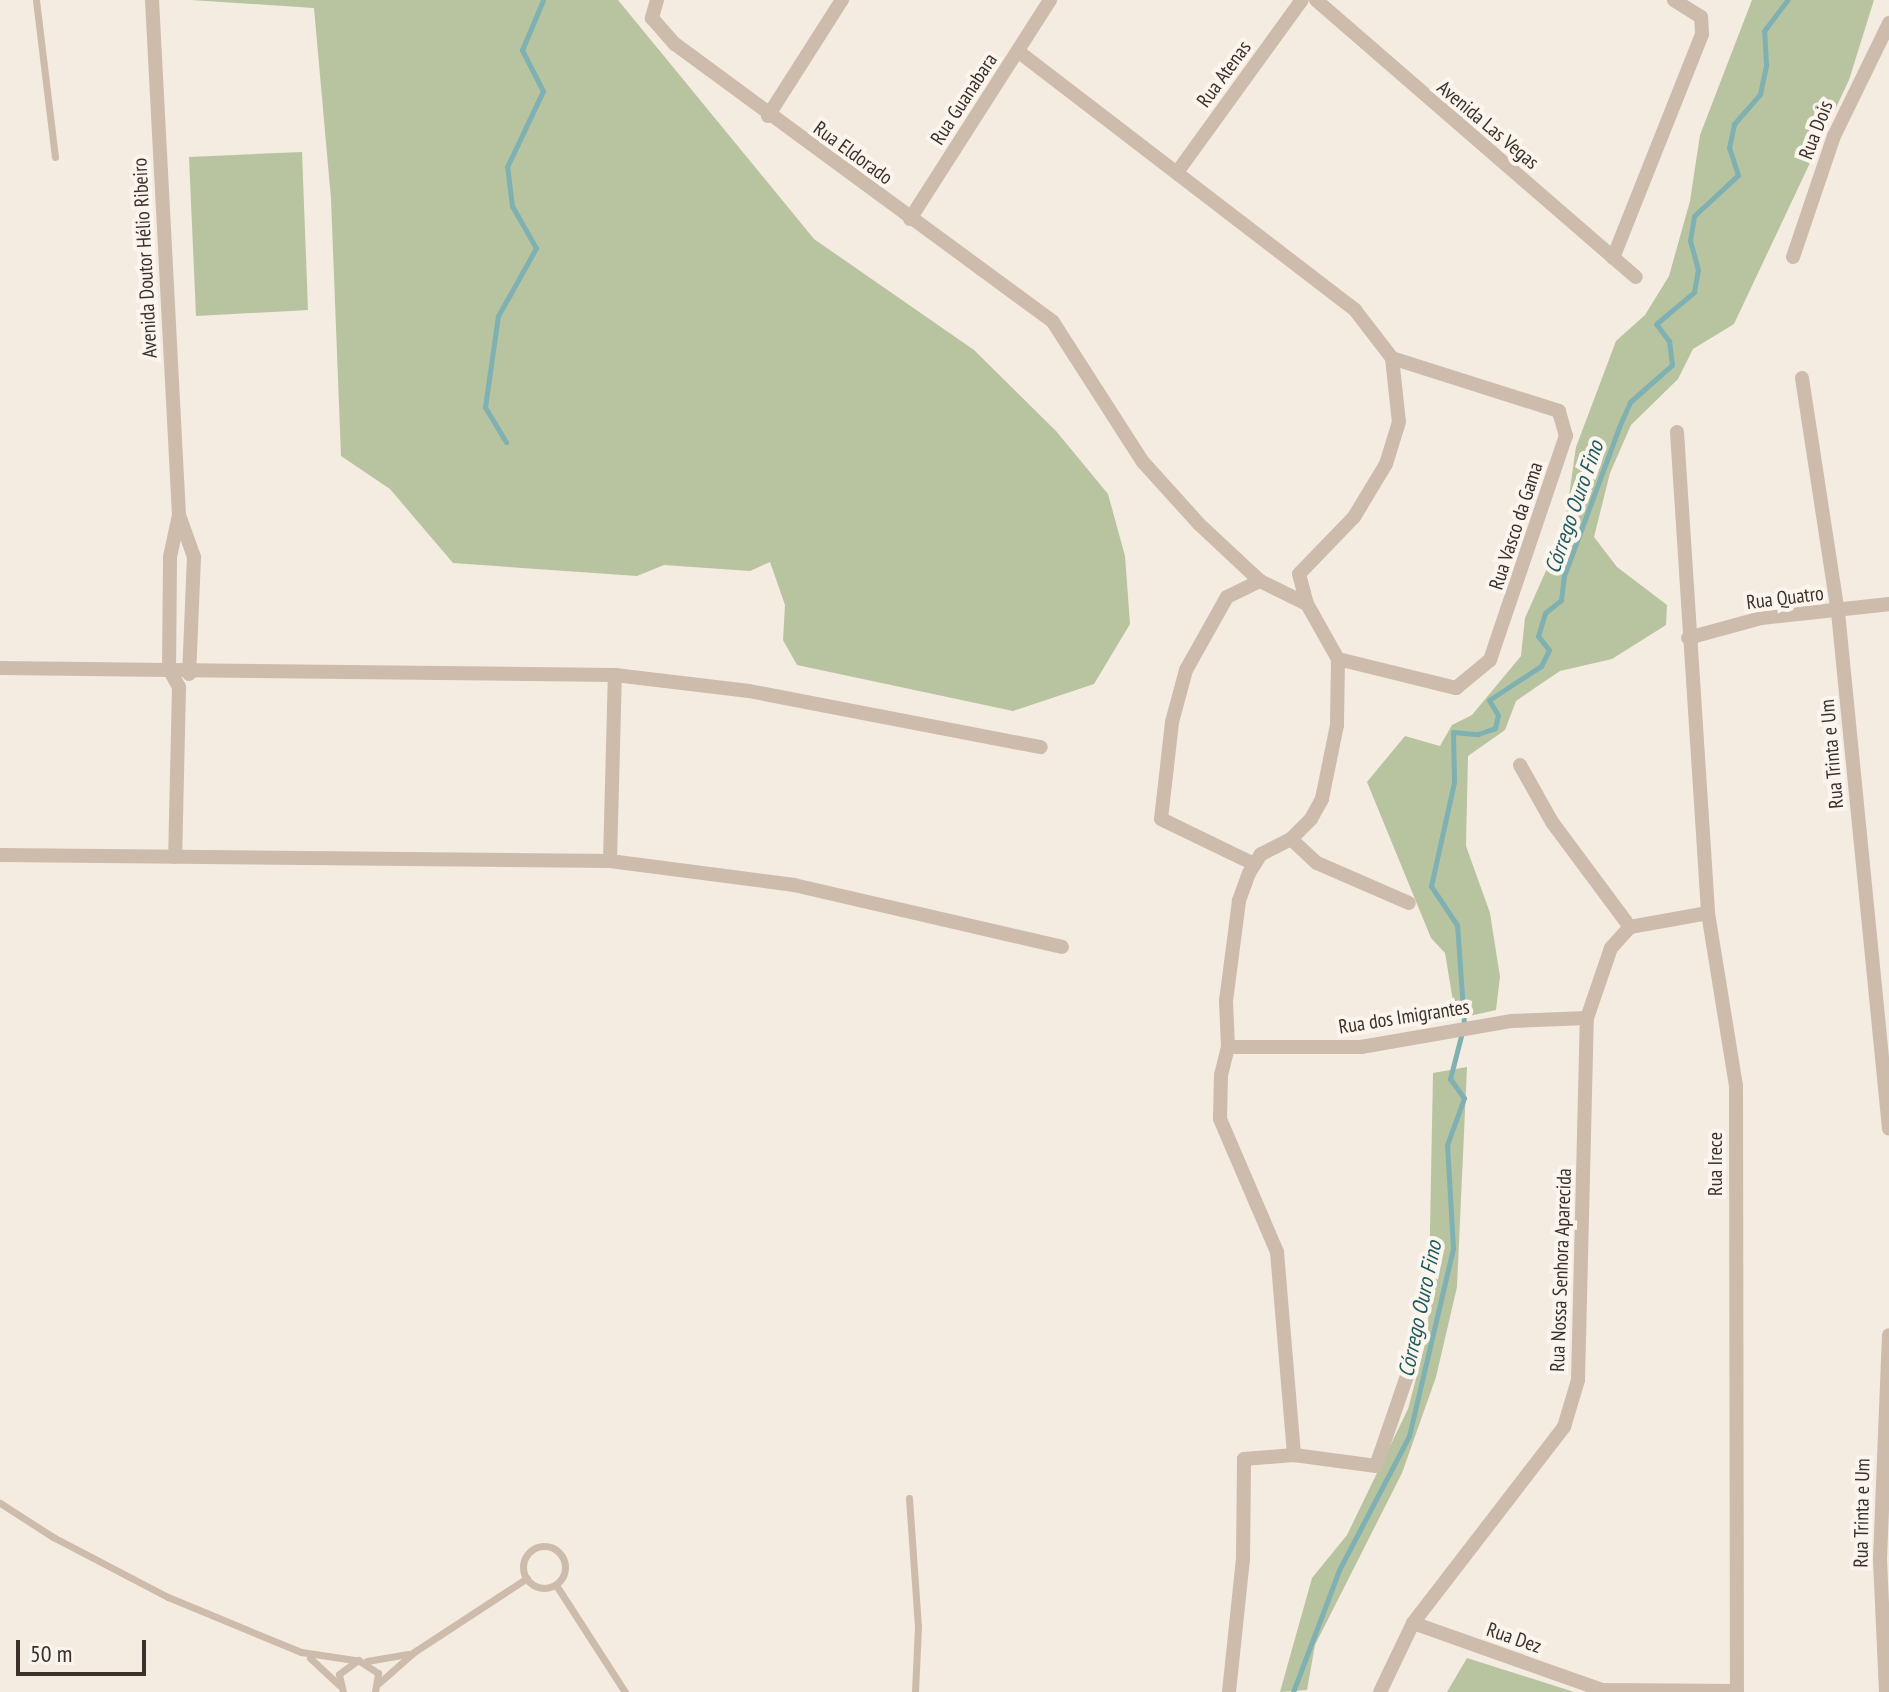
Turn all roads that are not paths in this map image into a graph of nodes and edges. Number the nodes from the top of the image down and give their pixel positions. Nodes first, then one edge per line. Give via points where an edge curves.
1 (36, 0) edge
2 (152, 0) edge
3 (657, 0) edge
4 (842, 0) edge
5 (1050, 0) edge
6 (1302, 0) edge
7 (1316, 0) edge
8 (1674, 0) edge
9 (1887, 30) edge
10 (1019, 52) junction
11 (768, 116) junction
12 (55, 157) dead end
13 (1178, 171) junction
14 (910, 219) junction
15 (1793, 257) dead end
16 (1613, 258) junction
17 (1636, 277) dead end
18 (1392, 358) junction
19 (1802, 378) dead end
20 (1677, 432) dead end
21 (179, 515) junction
22 (1260, 581) junction
23 (1307, 604) junction
24 (1889, 604) edge
25 (1838, 612) junction
26 (1688, 638) junction
27 (1338, 659) junction
28 (0, 668) edge
29 (169, 669) junction
30 (192, 670) junction
31 (615, 675) junction
32 (179, 687) junction
33 (1041, 747) dead end
34 (1520, 765) dead end
35 (1291, 839) junction
36 (0, 855) edge
37 (175, 857) junction
38 (610, 861) junction
39 (1254, 864) junction
40 (1409, 903) dead end
41 (1708, 913) junction
42 (1630, 927) junction
43 (1062, 947) dead end
44 (1587, 1018) junction
45 (1228, 1047) junction
46 (1889, 1128) edge
47 (1889, 1335) edge
48 (1415, 1353) dead end
49 (1888, 1361) edge
50 (1294, 1455) junction
51 (909, 1498) dead end
52 (0, 1503) edge
53 (527, 1578) junction
54 (556, 1585) junction
55 (1413, 1623) junction
56 (301, 1652) junction
57 (414, 1652) junction
58 (354, 1660) junction
59 (367, 1661) junction
60 (379, 1683) junction
61 (342, 1690) edge
62 (1601, 1691) edge
63 (1737, 1691) edge
64 (375, 1692) edge
65 (625, 1692) edge
66 (915, 1692) edge
67 (1229, 1692) edge
68 (1380, 1692) edge
69 (1886, 1692) edge

1 - 12 lane
2 - 21 street, Avenida Doutor Hélio Ribeiro
3 - 11 street, Rua Eldorado via 652,18 675,44
4 - 11 street
5 - 10 street, Rua Guanabara
6 - 13 street, Rua Atenas
7 - 16 street, Avenida Las Vegas
8 - 16 street via 1701,17 1702,34
9 - 15 street, Rua Dois via 1834,136
10 - 13 street
10 - 14 street, Rua Guanabara
11 - 14 street, Rua Eldorado
13 - 18 street via 1355,310
14 - 22 street, Rua Eldorado via 1053,322 1143,462
16 - 17 street, Avenida Las Vegas
18 - 23 street via 1399,422 1386,464 1354,517 1299,574
18 - 27 street, Rua Vasco da Gama via 1559,411 1566,436 1490,660 1456,688
19 - 25 street, Rua Trinta e Um
20 - 26 street, Rua Irece
21 - 29 street via 170,557
21 - 30 street via 194,557
22 - 23 street
22 - 39 street via 1227,597 1186,670 1172,722 1161,819
23 - 27 street
24 - 25 street, Rua Quatro
25 - 26 street, Rua Quatro via 1761,618
25 - 46 street, Rua Trinta e Um
26 - 41 street, Rua Irece
27 - 35 street via 1337,725 1322,799
28 - 29 street
29 - 30 street
29 - 32 street
30 - 31 street
30 - 32 street
31 - 33 street via 749,691
31 - 38 street
32 - 37 street
34 - 42 street via 1552,822
35 - 39 street via 1261,854
35 - 40 street via 1317,863
36 - 37 street
37 - 38 street
38 - 43 street via 794,885
39 - 45 street via 1239,901 1226,1001
41 - 42 street
41 - 63 street, Rua Irece via 1736,1085
42 - 44 street, Rua Nossa Senhora Aparecida via 1611,948
44 - 45 street, Rua dos Imigrantes via 1475,1026 1361,1047
44 - 55 street, Rua Nossa Senhora Aparecida via 1578,1380 1564,1427
45 - 50 street via 1220,1119 1277,1252
47 - 49 street, Rua Trinta e Um
48 - 50 street via 1376,1466
49 - 69 street, Rua Trinta e Um via 1880,1559
50 - 67 street via 1244,1459 1243,1559
51 - 66 lane via 917,1600
52 - 56 lane via 142,1584
53 - 54 lane via 539,1587
53 - 54 lane via 524,1559 546,1545 565,1561
53 - 57 lane
54 - 65 lane
55 - 62 street, Rua Dez
55 - 68 street, Rua Nossa Senhora Aparecida
56 - 58 lane
56 - 61 lane
57 - 59 lane
57 - 60 lane
58 - 59 lane
58 - 61 lane via 339,1674
59 - 60 lane
60 - 64 lane
62 - 63 street, Rua Dez

